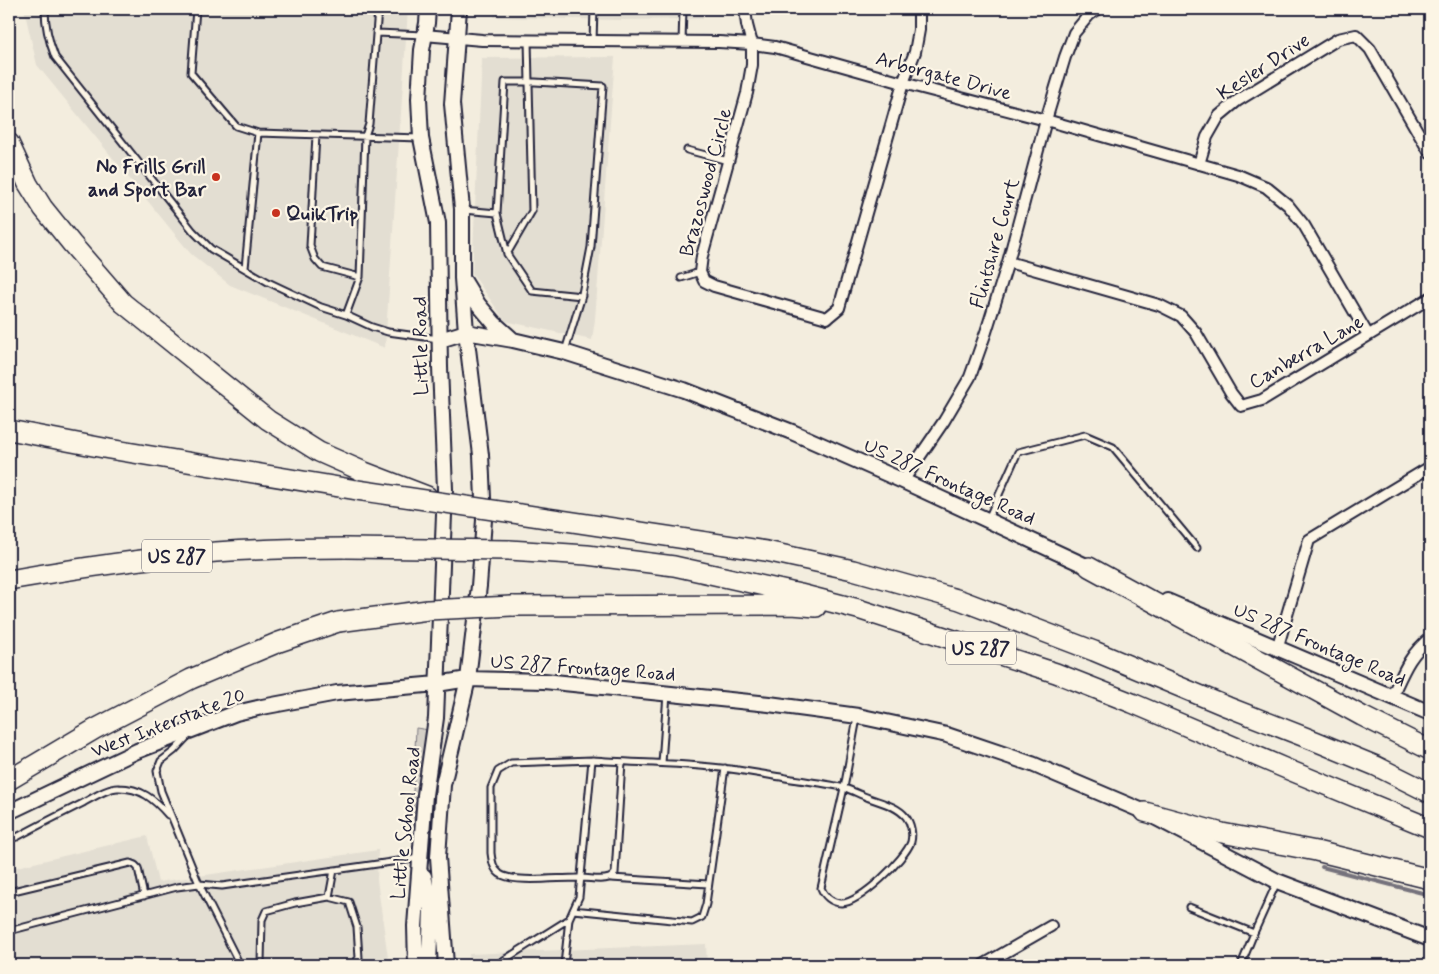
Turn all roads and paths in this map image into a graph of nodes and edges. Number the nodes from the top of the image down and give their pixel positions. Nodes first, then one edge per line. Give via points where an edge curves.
1 (45, 9) edge
2 (196, 9) edge
3 (378, 9) edge
4 (428, 9) edge
5 (459, 9) edge
6 (594, 9) edge
7 (683, 9) edge
8 (745, 9) edge
9 (919, 9) edge
10 (1098, 9) edge
11 (377, 33) junction
12 (424, 35) junction
13 (456, 38) junction
14 (528, 40) junction
15 (593, 41) junction
16 (682, 42) junction
17 (752, 44) junction
18 (530, 82) junction
19 (903, 83) junction
20 (1046, 120) junction
21 (258, 133) junction
22 (316, 134) junction
23 (365, 136) junction
24 (421, 138) junction
25 (9, 143) edge
26 (687, 150) dead end
27 (1430, 152) edge
28 (728, 161) junction
29 (1199, 164) junction
30 (462, 209) junction
31 (497, 213) junction
32 (507, 254) junction
33 (1008, 262) junction
34 (245, 268) junction
35 (700, 272) junction
36 (360, 277) junction
37 (462, 278) junction
38 (681, 278) dead end
39 (582, 296) junction
40 (1430, 298) edge
41 (346, 315) junction
42 (466, 332) junction
43 (1368, 335) junction
44 (440, 340) junction
45 (513, 340) junction
46 (564, 352) junction
47 (9, 430) edge
48 (1430, 468) edge
49 (903, 481) junction
50 (442, 502) junction
51 (988, 520) junction
52 (1196, 548) dead end
53 (1089, 567) junction
54 (9, 580) edge
55 (858, 609) junction
56 (1430, 638) edge
57 (1277, 648) junction
58 (468, 679) junction
59 (437, 684) junction
60 (667, 693) junction
61 (1392, 696) junction
62 (1430, 713) edge
63 (858, 716) junction
64 (195, 728) junction
65 (1430, 750) edge
66 (592, 760) junction
67 (622, 762) junction
68 (662, 763) junction
69 (725, 768) junction
70 (9, 780) edge
71 (844, 788) junction
72 (1430, 793) edge
73 (9, 812) edge
74 (1145, 812) junction
75 (172, 819) junction
76 (1430, 828) edge
77 (9, 839) edge
78 (420, 858) junction
79 (334, 870) junction
80 (580, 878) junction
81 (611, 878) junction
82 (1430, 879) edge
83 (1277, 881) junction
84 (199, 884) junction
85 (708, 884) junction
86 (9, 892) edge
87 (144, 896) junction
88 (329, 897) junction
89 (1189, 907) dead end
90 (573, 910) junction
91 (569, 919) junction
92 (1051, 926) dead end
93 (9, 930) edge
94 (1254, 933) junction
95 (1430, 939) edge
96 (240, 965) edge
97 (263, 965) edge
98 (353, 965) edge
99 (416, 965) edge
100 (429, 965) edge
101 (446, 965) edge
102 (496, 965) edge
103 (564, 965) edge
104 (983, 965) edge
105 (1241, 965) edge

1 - 34 lane via 55,57 193,231 211,249
2 - 21 lane via 190,73 236,126
3 - 11 lane
4 - 12 main road, Little Road
5 - 13 main road
6 - 15 lane
7 - 16 lane
8 - 17 street, Brazoswood Circle
9 - 19 street via 916,52
10 - 20 street, Flintshire Court via 1074,33
11 - 12 lane
11 - 23 lane via 369,124
12 - 13 street, Arborgate Drive
12 - 24 main road, Little Road via 419,99
13 - 14 street, Arborgate Drive
13 - 30 main road via 452,104
14 - 15 street, Arborgate Drive
14 - 18 lane
15 - 16 street, Arborgate Drive
16 - 17 street, Arborgate Drive
17 - 19 street, Arborgate Drive via 775,47
17 - 28 street, Brazoswood Circle via 748,93
18 - 31 lane via 505,82
18 - 32 lane via 532,211
18 - 39 lane via 602,86 592,247
19 - 20 street, Arborgate Drive
19 - 35 street, Brazoswood Circle via 839,308 826,318 714,286 704,281
20 - 29 street, Arborgate Drive
20 - 33 street, Flintshire Court
21 - 22 lane
21 - 34 lane
22 - 23 lane
22 - 36 lane via 310,246 314,259 322,267
23 - 24 lane
23 - 36 lane
24 - 44 main road, Little Road via 438,222
25 - 50 highway, bridge via 43,208 123,303 268,420 319,452
26 - 28 lane
27 - 29 street, Kesler Drive via 1370,49 1356,35 1338,39 1237,101 1219,116 1207,137
28 - 35 street, Brazoswood Circle
29 - 43 street, Arborgate Drive via 1266,187 1288,205 1304,226
30 - 31 lane
30 - 37 main road
31 - 32 lane
32 - 39 lane via 532,291
33 - 43 street, Canberra Lane via 1159,305 1181,316 1196,333 1241,406 1262,400
33 - 49 street, Flintshire Court via 970,377
34 - 41 lane via 312,303
35 - 38 lane
36 - 41 lane
37 - 42 main road
37 - 45 main road via 478,304
39 - 46 lane
40 - 43 street, Canberra Lane
41 - 44 lane via 388,332
42 - 44 main road, US 287 Frontage Road
42 - 45 main road, US 287 Frontage Road
42 - 58 main road via 482,455 484,520
44 - 59 main road, Little Road via 445,489
45 - 46 main road, US 287 Frontage Road
46 - 49 main road, US 287 Frontage Road via 684,390 792,432
47 - 50 highway, US 287, bridge
48 - 57 street via 1309,540
49 - 51 main road, US 287 Frontage Road
50 - 72 highway, US 287, bridge via 766,551 852,570 960,600 1376,766
51 - 52 lane via 1018,452 1086,436 1113,447
51 - 53 main road, US 287 Frontage Road
53 - 57 main road, US 287 Frontage Road
53 - 65 highway
54 - 55 highway, US 287, bridge via 103,564 216,552 346,548 509,550 587,555 674,566
55 - 70 highway, bridge via 792,605 512,606 428,610 338,622 279,642 190,679 95,729
55 - 76 highway, US 287 via 1056,673
56 - 61 street via 1408,661
57 - 61 main road, US 287 Frontage Road
58 - 59 main road, West Interstate 20
58 - 60 main road, US 287 Frontage Road via 544,681
58 - 101 main road, Little School Road via 442,803 438,857
59 - 64 main road, West Interstate 20 via 337,693 236,713
59 - 78 main road, Little School Road
60 - 63 main road, US 287 Frontage Road
60 - 68 lane
61 - 62 main road, US 287 Frontage Road
63 - 71 lane
63 - 74 main road, US 287 Frontage Road via 947,735 1032,764
64 - 73 main road, West Interstate 20 via 137,751
64 - 75 lane via 161,761 158,771 161,792
66 - 67 lane
66 - 80 lane
66 - 80 lane via 511,763 498,771 491,788 491,853 492,863 498,872 506,877 532,879
67 - 68 lane
67 - 81 lane via 615,873
68 - 69 lane
69 - 71 lane
69 - 85 lane
71 - 71 lane via 821,888 829,899 840,903 864,893 885,875 904,855 911,841 912,829 898,810
74 - 82 highway via 1222,833 1316,851
74 - 83 main road, US 287 Frontage Road
75 - 77 lane via 149,796 116,787
75 - 84 lane
78 - 79 lane
78 - 99 main road, Little School Road
78 - 100 main road via 431,910
79 - 84 lane via 222,886
79 - 88 lane
80 - 81 lane
80 - 90 lane via 579,896
81 - 85 lane
83 - 94 lane
83 - 95 main road, US 287 Frontage Road
84 - 87 lane
84 - 96 lane
85 - 90 lane via 702,917 692,922
86 - 87 lane via 130,863 138,868
87 - 93 lane
88 - 97 lane via 266,911 262,920
88 - 98 lane via 349,902 357,928 359,958
89 - 94 lane
90 - 91 lane
91 - 102 lane
91 - 103 lane
92 - 104 street
94 - 105 lane

